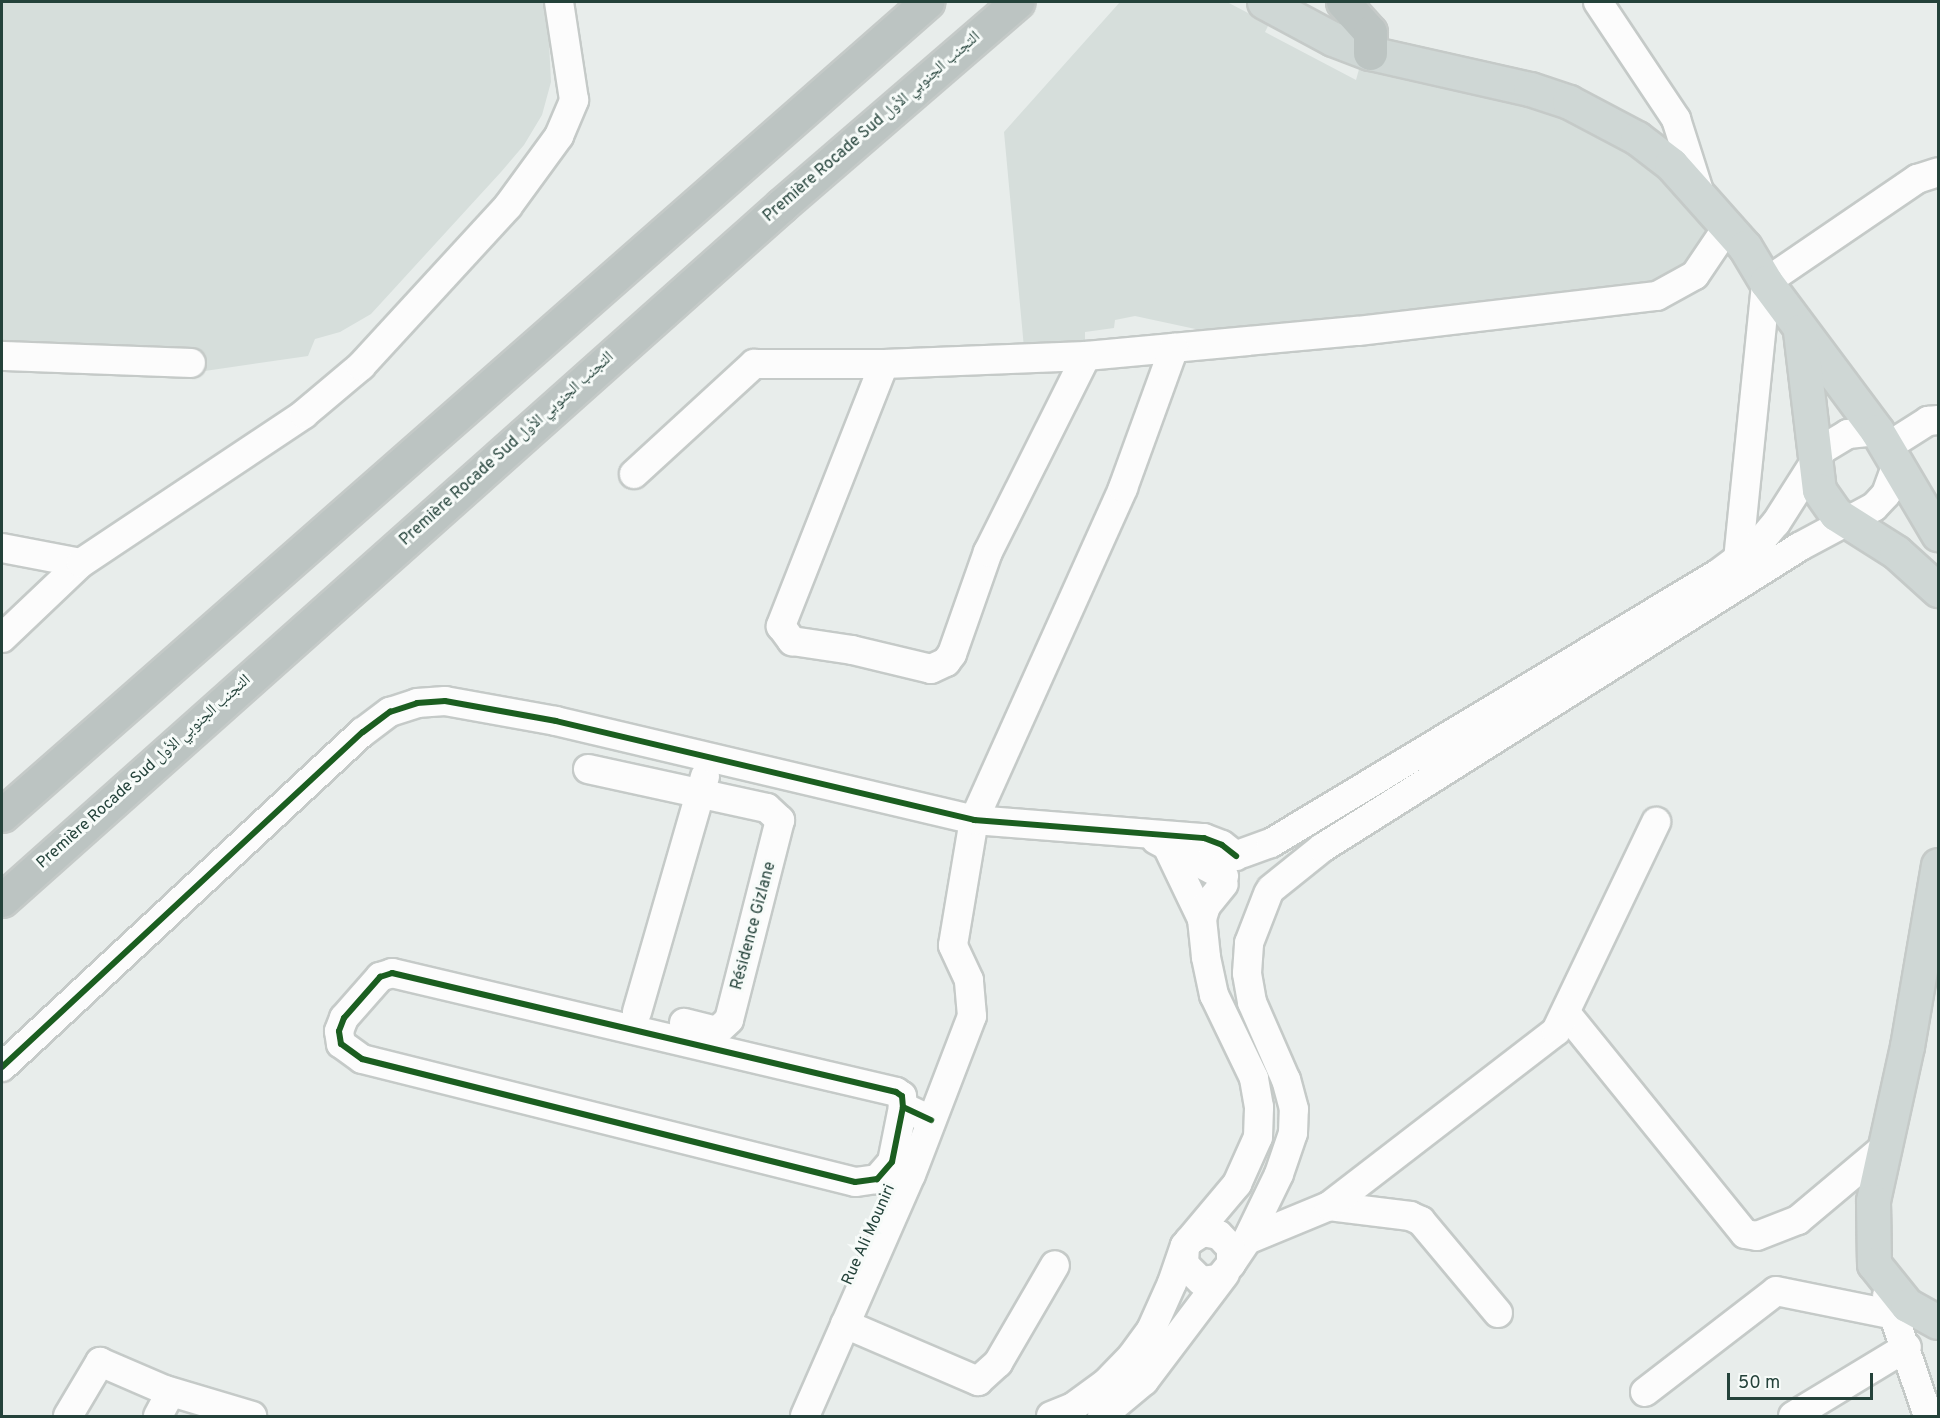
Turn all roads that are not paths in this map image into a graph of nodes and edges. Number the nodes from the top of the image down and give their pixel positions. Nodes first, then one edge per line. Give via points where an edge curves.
1 (559, 2) edge
2 (927, 2) edge
3 (1017, 2) edge
4 (1264, 2) edge
5 (1343, 2) edge
6 (1598, 2) edge
7 (1370, 53) junction
8 (1938, 172) edge
9 (1698, 191) junction
10 (1724, 222) junction
11 (1766, 282) junction
12 (1799, 326) junction
13 (1174, 348) junction
14 (2, 356) edge
15 (1086, 356) junction
16 (191, 363) dead end
17 (884, 364) junction
18 (1938, 420) edge
19 (1887, 447) junction
20 (1813, 461) junction
21 (634, 474) dead end
22 (1847, 523) junction
23 (1938, 534) edge
24 (2, 548) edge
25 (1738, 560) junction
26 (81, 564) junction
27 (1938, 590) edge
28 (2, 638) edge
29 (711, 758) junction
30 (588, 769) dead end
31 (700, 795) junction
32 (2, 815) edge
33 (974, 820) junction
34 (1656, 822) dead end
35 (1158, 841) junction
36 (1938, 865) edge
37 (1232, 867) junction
38 (1270, 892) junction
39 (2, 900) edge
40 (1202, 919) junction
41 (425, 963) dead end
42 (637, 1012) junction
43 (1566, 1013) junction
44 (2, 1066) edge
45 (903, 1107) junction
46 (931, 1120) junction
47 (1885, 1147) junction
48 (1329, 1206) junction
49 (1247, 1240) junction
50 (1187, 1243) junction
51 (1874, 1264) junction
52 (1054, 1265) dead end
53 (1228, 1269) junction
54 (1498, 1313) dead end
55 (1895, 1315) junction
56 (1938, 1322) edge
57 (845, 1324) junction
58 (1907, 1347) junction
59 (1646, 1392) dead end
60 (164, 1404) edge
61 (68, 1416) edge
62 (251, 1416) edge
63 (805, 1416) edge
64 (1051, 1416) edge
65 (1102, 1416) edge
66 (1793, 1416) edge
67 (1928, 1416) edge

1 - 26 street via 574,100 559,136 508,206 361,366 304,414
2 - 32 highway
3 - 39 highway, Première Rocade Sud التجنب الجنوبي الأول via 765,220
4 - 7 main road via 1333,39
5 - 7 highway via 1370,32
6 - 9 street via 1676,119
7 - 9 main road via 1530,89 1569,102 1637,138
8 - 11 street via 1917,179
9 - 10 main road
10 - 11 main road
10 - 13 street via 1722,235 1695,275 1657,296
11 - 12 main road
11 - 25 street
12 - 19 main road
12 - 20 main road via 1811,404
13 - 15 street
13 - 33 street, Rue Ali Mouniri via 1123,488
14 - 16 street
15 - 17 street
15 - 17 street via 988,552 952,654 932,669 792,641 781,626
17 - 21 street via 754,364
18 - 19 street via 1929,421
19 - 20 street via 1848,434 1834,440
19 - 22 street via 1886,494 1874,507
19 - 23 main road
20 - 22 main road via 1819,490
20 - 25 street via 1776,523
22 - 27 main road via 1896,552
22 - 38 street via 1799,548 1322,848
24 - 26 street
25 - 37 street
26 - 28 street
29 - 31 street
29 - 33 street
29 - 44 street via 474,705 417,703 390,712 363,732
30 - 31 street, Résidence Gizlane
31 - 42 street
31 - 42 street, Résidence Gizlane via 767,808 780,820 729,1020 717,1031
33 - 35 street
33 - 46 street, Rue Ali Mouniri via 953,945 969,980 972,1016
34 - 43 street
35 - 37 street
35 - 40 street
36 - 47 main road
37 - 38 street via 1266,859 1274,873
37 - 38 street via 1233,897 1247,903
37 - 40 street via 1206,906
38 - 49 street via 1249,943 1247,973 1252,1002 1286,1080 1294,1109 1293,1132 1279,1174
40 - 50 street via 1214,995 1254,1078 1259,1107 1258,1137 1238,1184
41 - 42 street, Résidence Gizlane
43 - 47 street via 1745,1234 1757,1236 1798,1220
43 - 48 street via 1556,1030
45 - 45 street via 902,1096 896,1092 392,973 380,977 344,1018 339,1031 341,1044 362,1059 855,1182 877,1179 892,1162
45 - 46 street
46 - 57 street, Rue Ali Mouniri
47 - 51 main road via 1873,1201
48 - 49 street
48 - 54 street via 1410,1216 1421,1221
49 - 53 street
50 - 53 street via 1203,1232 1219,1235 1231,1248
50 - 64 street via 1151,1330 1132,1356 1106,1383 1072,1407
51 - 55 street
51 - 56 main road via 1907,1305
52 - 57 street via 998,1363 978,1381
53 - 65 street via 1144,1381
55 - 58 street
55 - 59 street via 1776,1291
57 - 63 street, Rue Ali Mouniri
58 - 66 street
58 - 67 street
60 - 61 street via 100,1362
60 - 62 street

